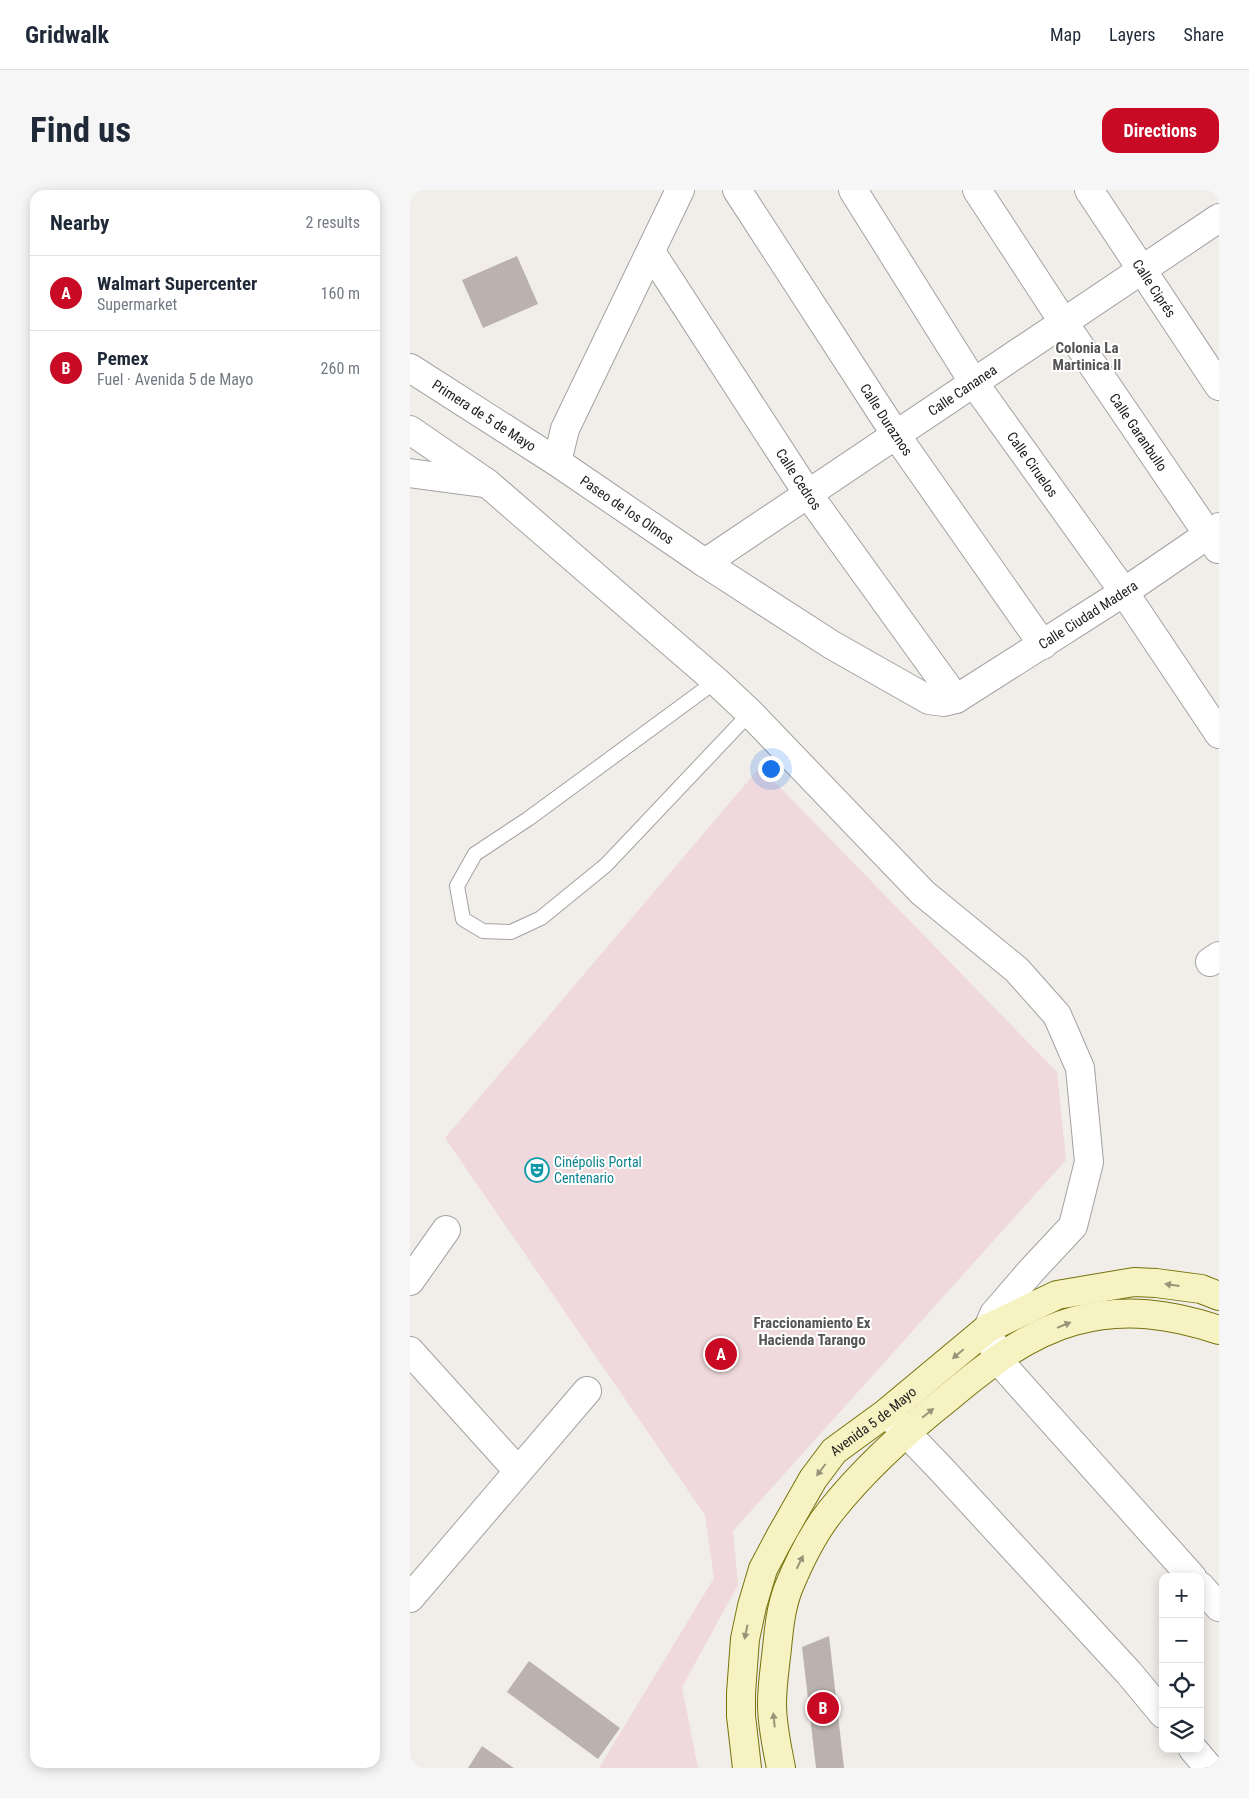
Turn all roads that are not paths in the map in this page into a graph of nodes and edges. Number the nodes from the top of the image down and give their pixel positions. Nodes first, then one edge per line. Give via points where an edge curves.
1 (680, 190) edge
2 (737, 190) edge
3 (853, 190) edge
4 (977, 190) edge
5 (1089, 190) edge
6 (1219, 218) edge
7 (651, 252) junction
8 (1142, 270) junction
9 (1064, 322) junction
10 (410, 368) edge
11 (974, 383) junction
12 (1219, 386) edge
13 (410, 430) edge
14 (896, 435) junction
15 (557, 462) junction
16 (410, 473) edge
17 (487, 483) junction
18 (808, 494) junction
19 (1216, 537) edge
20 (705, 563) junction
21 (1124, 592) junction
22 (1043, 645) junction
23 (716, 681) junction
24 (956, 699) junction
25 (750, 713) junction
26 (1219, 734) edge
27 (446, 1230) dead end
28 (410, 1280) edge
29 (1219, 1296) edge
30 (988, 1328) junction
31 (1219, 1330) edge
32 (410, 1351) edge
33 (997, 1359) junction
34 (587, 1391) dead end
35 (896, 1422) junction
36 (518, 1471) junction
37 (1188, 1573) edge
38 (1204, 1590) edge
39 (410, 1598) edge
40 (752, 1606) junction
41 (1219, 1607) edge
42 (780, 1613) junction
43 (1159, 1709) edge
44 (1196, 1753) edge
45 (747, 1768) edge
46 (781, 1768) edge
47 (1209, 1768) edge

1 - 7 street
2 - 14 street, Calle Duraznos
3 - 11 street, Calle Ciruelos
4 - 9 street, Calle Garanbullo
5 - 8 street, Calle Ciprés
6 - 8 street, Calle Cananea
7 - 15 street via 565,429
7 - 18 street, Calle Cedros
8 - 9 street, Calle Cananea
8 - 12 street, Calle Ciprés
9 - 11 street, Calle Cananea
9 - 19 street, Calle Garanbullo
10 - 15 street, Primera de 5 de Mayo
11 - 14 street, Calle Cananea
11 - 21 street, Calle Ciruelos
13 - 17 street
14 - 18 street, Calle Cananea
14 - 22 street, Calle Duraznos
15 - 20 street, Paseo de los Olmos
16 - 17 street
17 - 23 street
18 - 20 street, Calle Cananea
18 - 24 street, Calle Cedros
19 - 21 street, Calle Ciudad Madera
20 - 24 street, Paseo de los Olmos via 832,644 928,700 944,702
21 - 22 street, Calle Ciudad Madera
21 - 26 street, Calle Ciruelos
22 - 24 street, Calle Ciudad Madera
23 - 25 street
23 - 25 lane via 475,854 457,886 463,919 483,931 511,932 541,918 606,865
25 - 30 street via 923,893 1018,970 1057,1015 1080,1068 1089,1162 1073,1226 1005,1300
27 - 28 street
29 -> 30 main road, Avenida 5 de Mayo via 1201,1289 1156,1283 1114,1284 1057,1295
30 - 33 street
30 -> 35 main road, Avenida 5 de Mayo
33 -> 31 main road, Avenida 5 de Mayo via 1073,1321 1104,1315 1147,1314 1192,1321
32 - 36 street
35 -> 33 main road, Avenida 5 de Mayo
33 - 37 street
34 - 36 street
35 -> 40 main road, Avenida 5 de Mayo via 834,1451 813,1479 763,1568
42 -> 35 main road, Avenida 5 de Mayo via 814,1535
35 - 43 street
36 - 39 street
38 - 41 street
40 - 42 main road
40 -> 45 main road, Avenida 5 de Mayo via 740,1693
46 -> 42 main road, Avenida 5 de Mayo via 772,1706
44 - 47 street

